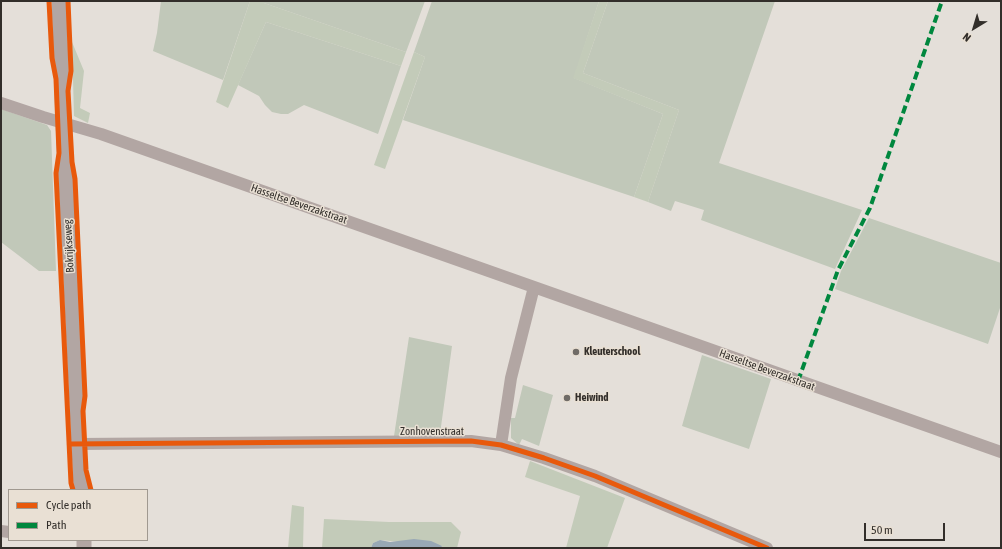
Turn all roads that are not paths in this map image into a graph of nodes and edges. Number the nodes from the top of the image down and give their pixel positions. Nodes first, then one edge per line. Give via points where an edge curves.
1 (59, 1) edge
2 (1, 103) edge
3 (63, 122) junction
4 (534, 287) junction
5 (78, 444) junction
6 (501, 445) junction
7 (1001, 452) edge
8 (81, 489) edge
9 (767, 548) edge

1 - 3 street, Bokrijkseweg
2 - 3 street, Hasseltse Beverzakstraat
3 - 4 street, Hasseltse Beverzakstraat
3 - 5 street, Bokrijkseweg
4 - 6 street via 511,378
4 - 7 street, Hasseltse Beverzakstraat
5 - 6 street, Zonhovenstraat via 471,441
5 - 8 street, Bokrijkseweg
6 - 9 street, Zonhovenstraat via 596,476

